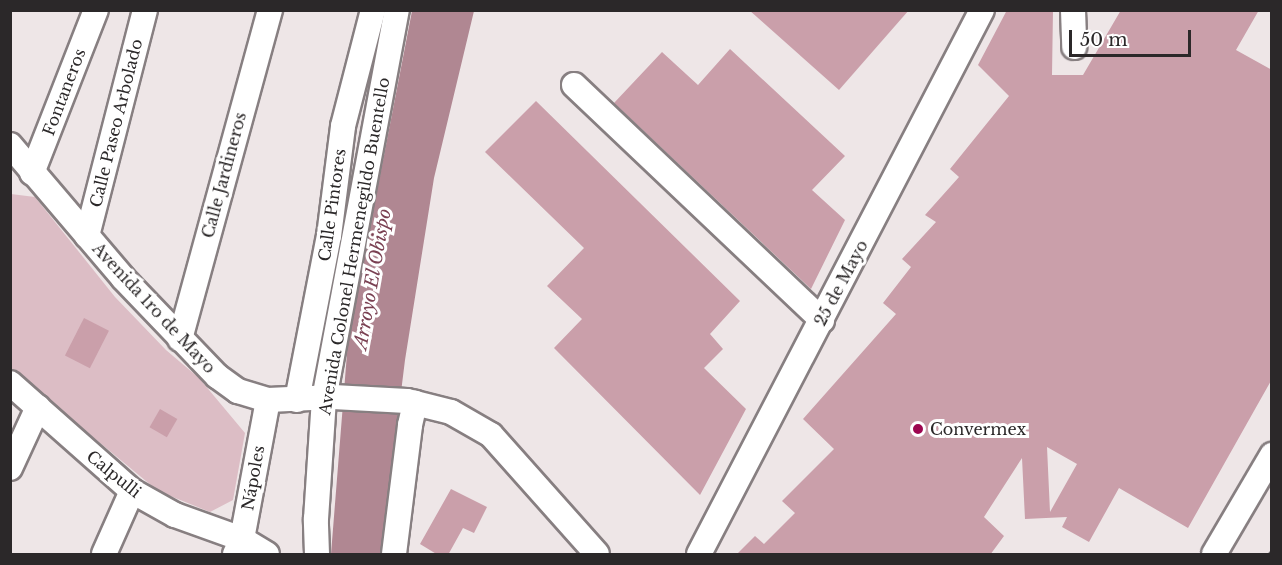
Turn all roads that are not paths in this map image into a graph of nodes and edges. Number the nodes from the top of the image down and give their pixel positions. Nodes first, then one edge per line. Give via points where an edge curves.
1 (96, 10) edge
2 (145, 10) edge
3 (270, 10) edge
4 (373, 10) edge
5 (397, 10) edge
6 (982, 10) edge
7 (1073, 10) edge
8 (1074, 47) dead end
9 (574, 85) dead end
10 (17, 158) edge
11 (87, 236) junction
12 (822, 320) junction
13 (180, 339) junction
14 (10, 383) edge
15 (328, 398) junction
16 (268, 400) junction
17 (297, 400) junction
18 (411, 402) junction
19 (38, 407) junction
20 (1272, 455) edge
21 (10, 468) edge
22 (132, 491) junction
23 (239, 547) edge
24 (104, 555) edge
25 (267, 555) edge
26 (317, 555) edge
27 (394, 555) edge
28 (597, 555) edge
29 (699, 555) edge
30 (1214, 555) edge

1 - 10 street, Fontaneros
2 - 11 street, Calle Paseo Arbolado
3 - 13 street, Calle Jardineros
4 - 17 street, Calle Pintores via 343,126 329,236
5 - 15 street, Avenida Colonel Hermenegildo Buentello
6 - 12 street, 25 de Mayo
7 - 8 street
9 - 12 street
10 - 11 street, Avenida 1ro de Mayo
11 - 13 street, Avenida 1ro de Mayo
12 - 29 street, 25 de Mayo
13 - 16 street, Avenida 1ro de Mayo via 231,386
14 - 19 street, Calpulli
15 - 17 street, Avenida 1ro de Mayo
15 - 18 street, Avenida 1ro de Mayo
15 - 26 street, Avenida Colonel Hermenegildo Buentello via 316,519
16 - 17 street, Avenida 1ro de Mayo
16 - 23 street, Nápoles
18 - 27 street
18 - 28 street, Avenida 1ro de Mayo via 451,412 491,435
19 - 21 street
19 - 22 street, Calpulli
20 - 30 street
22 - 23 street, Calpulli
22 - 24 street
23 - 25 street, Calpulli

